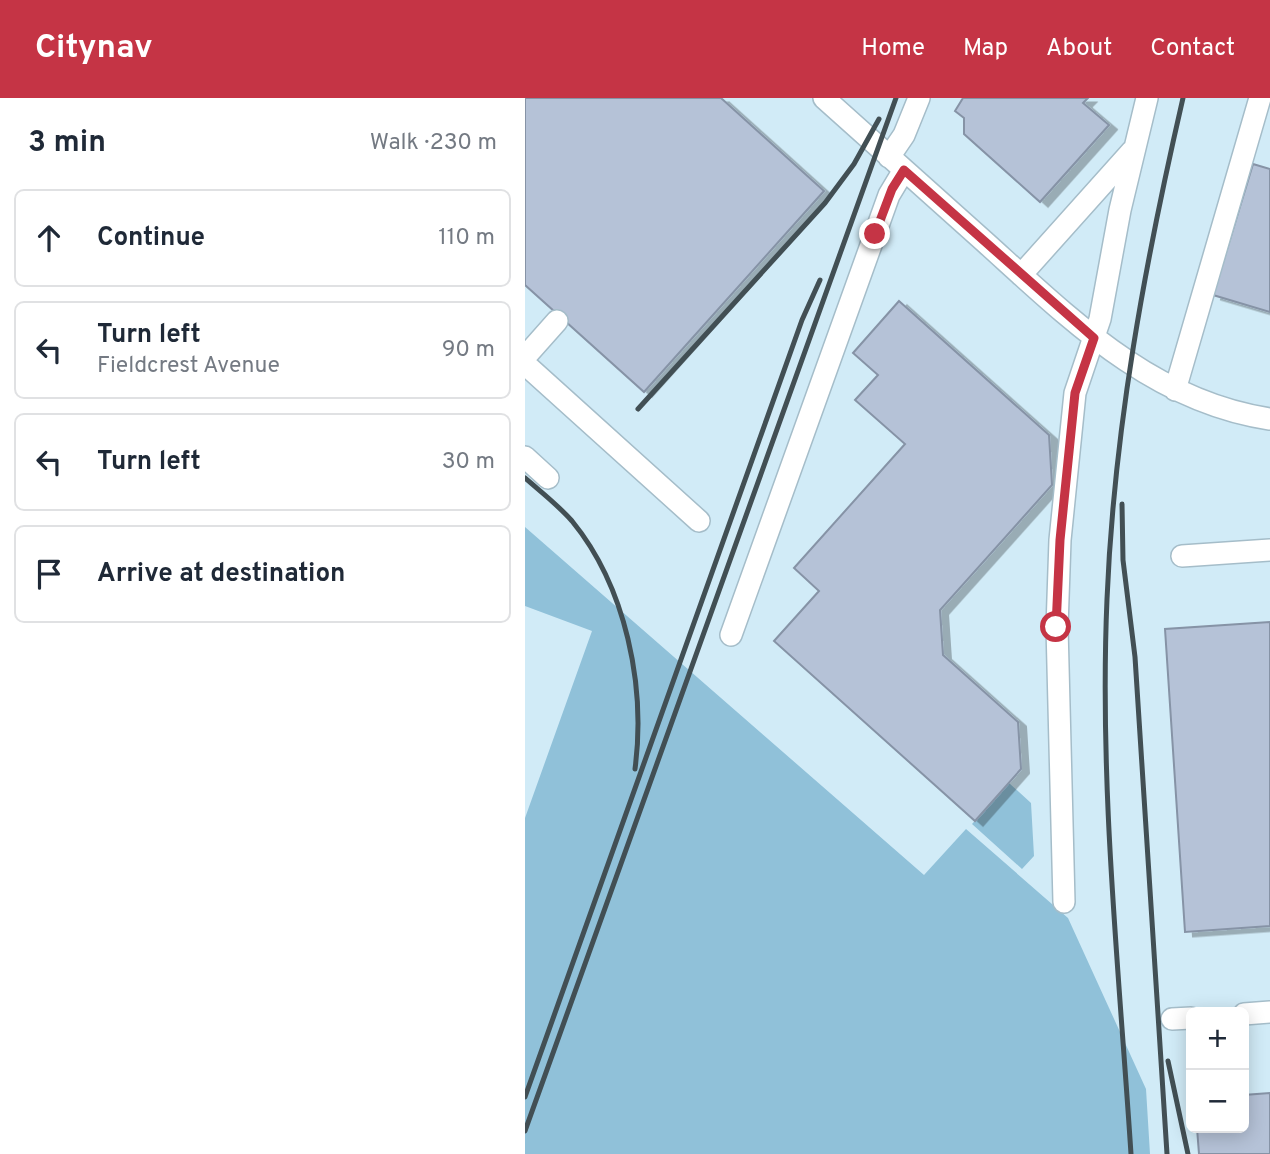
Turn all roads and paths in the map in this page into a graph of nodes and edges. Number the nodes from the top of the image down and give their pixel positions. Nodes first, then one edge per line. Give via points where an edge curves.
1 (824, 98) edge
2 (919, 98) edge
3 (1147, 98) edge
4 (1260, 98) edge
5 (1136, 147) junction
6 (897, 163) junction
7 (1021, 275) junction
8 (557, 321) dead end
9 (1094, 338) junction
10 (525, 356) edge
11 (525, 365) edge
12 (1175, 390) junction
13 (1270, 419) edge
14 (525, 457) edge
15 (548, 478) dead end
16 (699, 521) dead end
17 (1270, 550) edge
18 (1182, 556) dead end
19 (731, 635) dead end
20 (1064, 902) dead end
21 (1270, 1012) edge
22 (1249, 1014) edge

1 - 6 street
2 - 6 street
3 - 5 street
4 - 12 street
5 - 7 street
5 - 9 street
6 - 7 street
6 - 19 street
7 - 9 street
8 - 10 street
9 - 12 street
9 - 20 street via 1076,385 1060,540 1056,678
11 - 16 street
12 - 13 street
14 - 15 street
17 - 18 street
21 - 22 street

